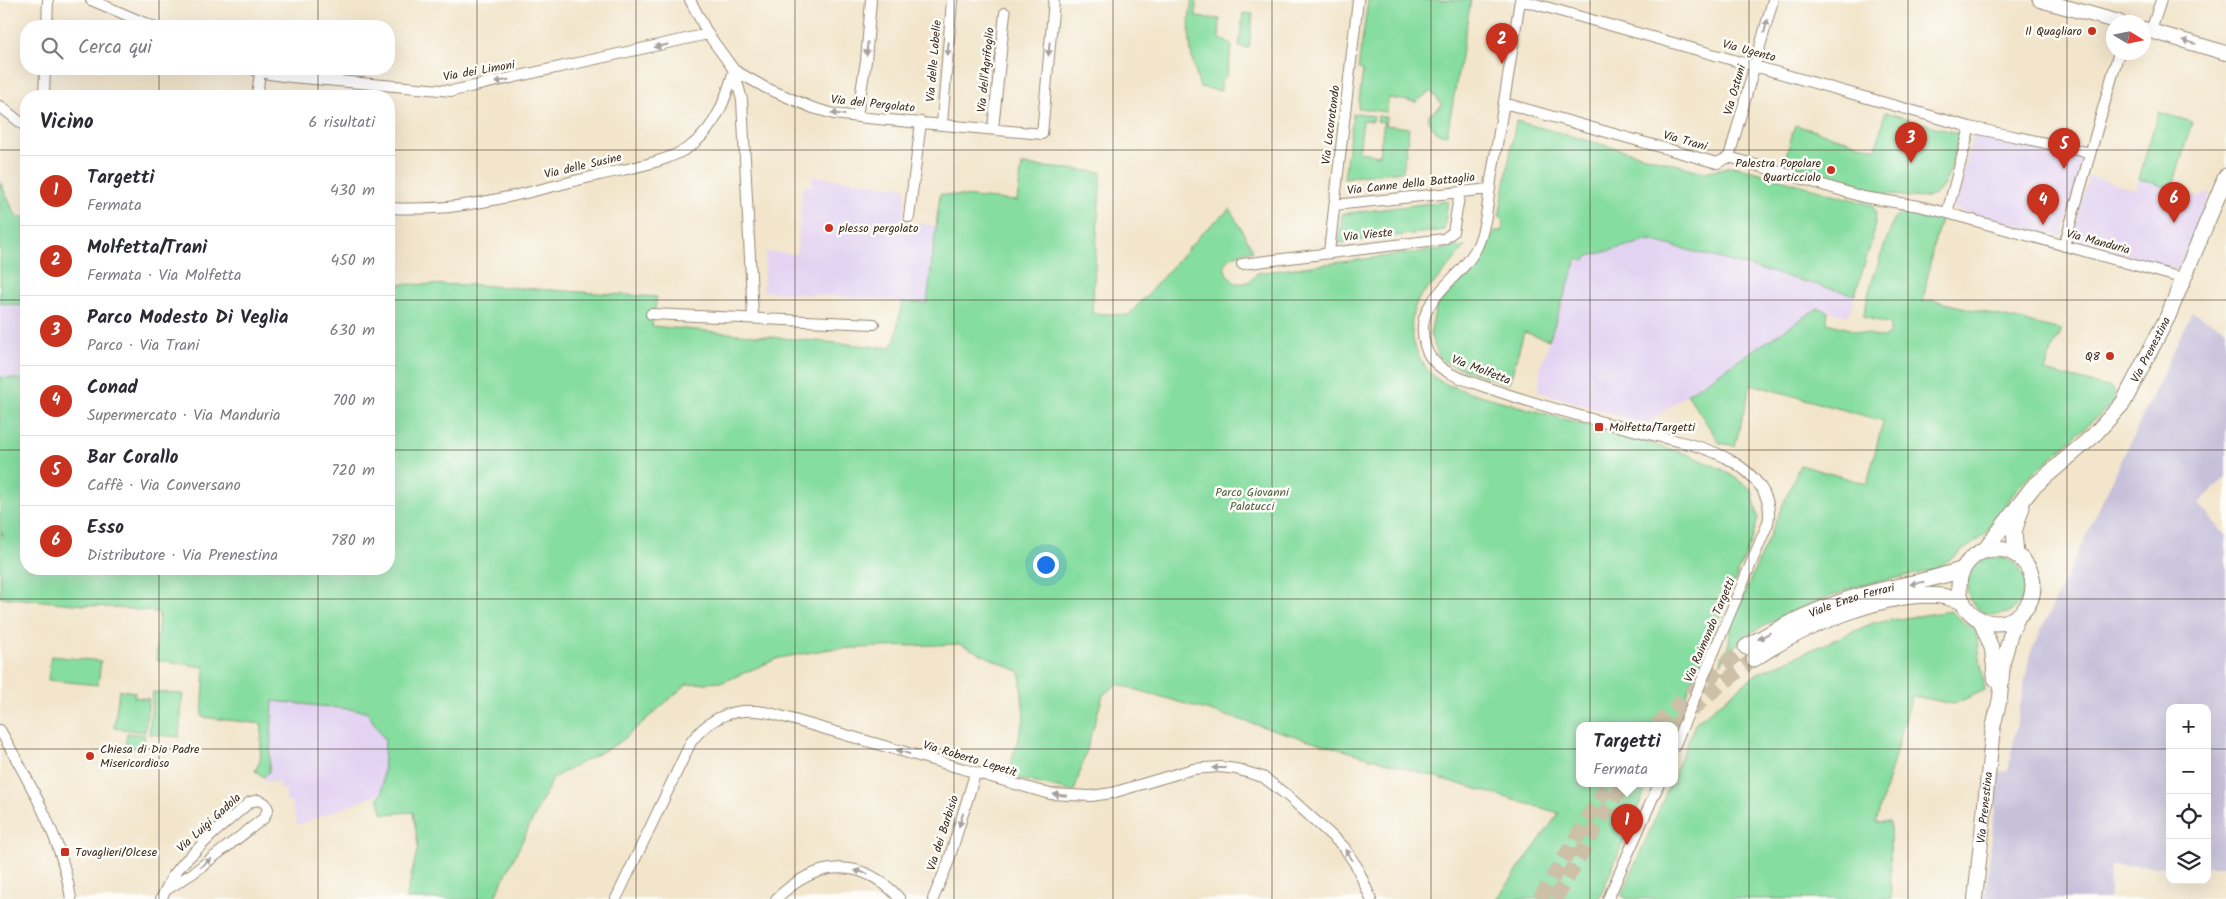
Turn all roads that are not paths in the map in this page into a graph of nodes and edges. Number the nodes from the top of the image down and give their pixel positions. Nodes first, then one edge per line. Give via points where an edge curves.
1 (48, 0) edge
2 (90, 0) edge
3 (690, 0) edge
4 (871, 0) edge
5 (952, 0) edge
6 (1054, 0) edge
7 (1358, 0) edge
8 (1520, 0) edge
9 (1773, 0) edge
10 (2160, 0) edge
11 (2047, 1) edge
12 (1004, 13) dead end
13 (2106, 18) edge
14 (47, 20) edge
15 (138, 20) edge
16 (2151, 22) edge
17 (2151, 31) edge
18 (708, 34) junction
19 (2226, 53) edge
20 (2117, 60) edge
21 (1755, 66) junction
22 (734, 70) junction
23 (45, 75) edge
24 (256, 75) edge
25 (281, 75) edge
26 (44, 90) edge
27 (256, 90) edge
28 (1504, 103) junction
29 (0, 106) edge
30 (857, 116) junction
31 (20, 122) edge
32 (921, 122) junction
33 (942, 124) junction
34 (1970, 127) junction
35 (993, 129) junction
36 (2090, 153) junction
37 (1729, 157) junction
38 (2226, 176) edge
39 (1490, 189) junction
40 (1460, 192) junction
41 (1334, 205) junction
42 (395, 208) edge
43 (1947, 213) junction
44 (910, 217) dead end
45 (2064, 246) junction
46 (1329, 252) junction
47 (1242, 264) dead end
48 (2185, 279) junction
49 (651, 314) dead end
50 (753, 317) junction
51 (874, 324) dead end
52 (2029, 492) junction
53 (1768, 523) joint
54 (1984, 551) junction
55 (2016, 554) junction
56 (1963, 569) junction
57 (1963, 602) junction
58 (2020, 615) junction
59 (1980, 620) junction
60 (1995, 716) junction
61 (0, 730) edge
62 (1678, 737) edge
63 (975, 774) junction
64 (1658, 787) edge
65 (1620, 873) junction
66 (163, 894) edge
67 (781, 896) edge
68 (71, 899) edge
69 (616, 899) edge
70 (900, 899) edge
71 (933, 899) edge
72 (1370, 899) edge
73 (1608, 899) edge
74 (1616, 899) edge
75 (1975, 899) edge

1 - 14 street
2 - 15 street
3 - 18 street, Via del Pergolato
4 -> 30 street
5 -> 33 street, Via delle Lobelie
6 -> 35 street, Via del Pergolato via 1042,134
7 - 41 street, Via Locorotondo
8 - 21 street, Via Ugento
8 - 28 street, Via Molfetta
21 -> 9 street, Via Ostuni
10 - 16 street
11 - 13 street
12 - 35 street, Via dell'Agrifoglio
19 -> 17 street
18 - 22 street, Via del Pergolato
18 -> 25 street, Via dei Limoni via 452,91
20 - 36 street
21 - 34 street, Via Ugento
21 - 37 street, Via Ostuni
30 -> 22 street, Via del Pergolato via 813,108
22 - 42 street, Via delle Susine via 712,125 697,141 678,153 617,171 491,200 450,207
22 - 50 street via 742,100
23 - 26 street
24 - 27 street
28 - 37 street, Via Trani via 1717,163
28 - 39 street, Via Molfetta
29 - 31 street
30 - 32 street, Via del Pergolato
32 - 33 street, Via del Pergolato
32 - 44 street, Via del Pergolato
33 - 35 street, Via del Pergolato
34 - 36 street, Via Ugento
34 - 43 street
36 - 45 street
37 - 43 street, Via Trani via 1864,197
38 - 48 main road, Via Prenestina
39 - 40 street, Via Canne della Battaglia
39 - 53 street, Via Molfetta via 1478,245 1468,261 1436,294 1425,313 1423,340 1431,359 1451,374 1498,391 1724,456 1759,485 1768,505
40 - 41 street, Via Canne della Battaglia
40 - 46 street, Via Vieste via 1455,227 1448,238
41 - 46 street, Via Locorotondo
43 - 45 street, Via Manduria
45 - 48 street, Via Manduria
46 - 47 street, Via Vieste
48 - 52 main road, Via Prenestina via 2123,403 2093,436
49 - 50 street
50 - 51 street
52 - 54 main road, Via Prenestina
52 - 55 main road, Via Prenestina via 2014,532
53 - 62 street, Via Raimondo Targetti
54 - 55 main road via 2003,549
54 - 56 main road
55 - 58 main road via 2028,567 2033,582 2030,602
56 - 57 main road via 1959,583
56 -> 57 main road, Viale Enzo Ferrari via 1823,608 1786,625 1750,653 1868,606 1932,595
57 - 59 main road
58 - 59 main road via 1997,624
58 - 60 street, Via Prenestina via 2006,646
59 - 60 street, Via Prenestina via 1994,658
60 - 75 street, Via Prenestina
61 - 68 street via 53,834
63 -> 69 street, Via Roberto Lepetit via 770,713 746,709 725,714 706,725 691,742
63 -> 71 street, Via dei Barbisio via 948,863
72 -> 63 street, Via Roberto Lepetit via 1349,854 1323,826 1263,777 1236,769 1193,769 1091,796 1050,794
64 - 65 street
65 - 73 street
65 - 74 street
66 -> 66 street, Via Luigi Gadola via 264,818 268,809 265,803 258,800 250,802 215,832 184,862
70 -> 67 street via 877,877 832,868 813,872 790,885

